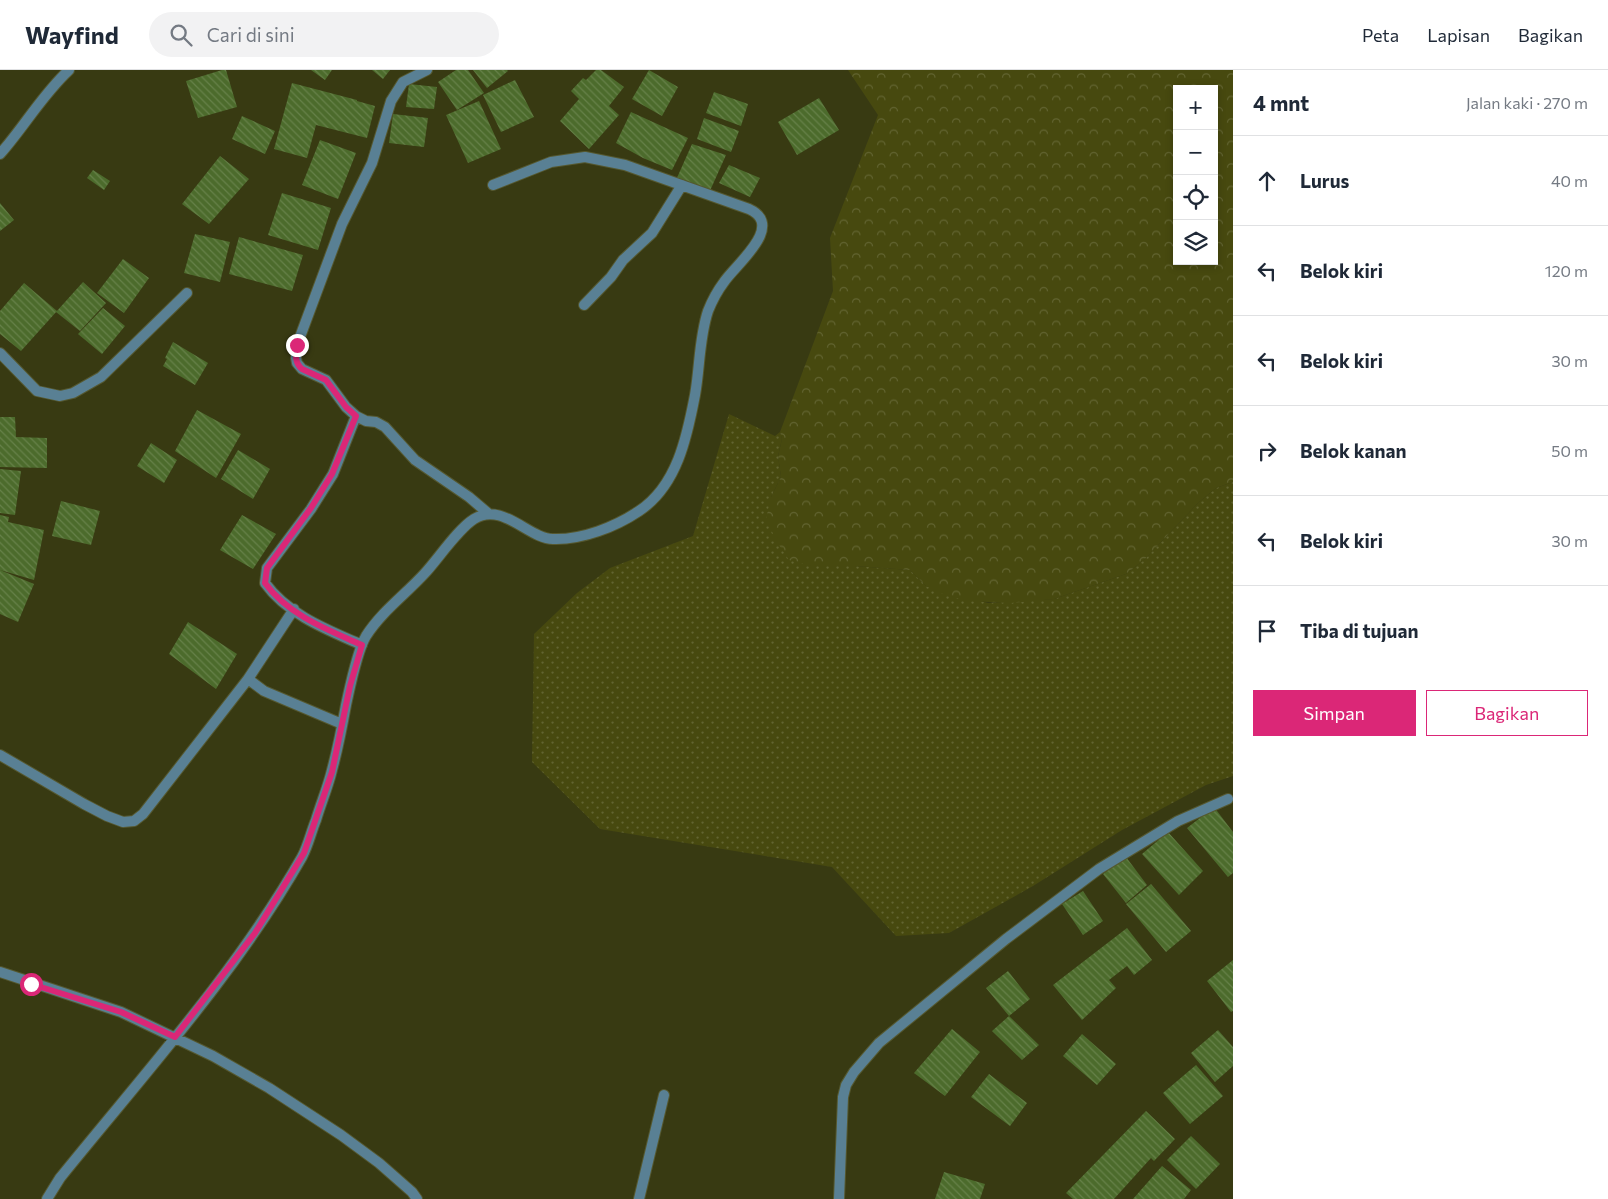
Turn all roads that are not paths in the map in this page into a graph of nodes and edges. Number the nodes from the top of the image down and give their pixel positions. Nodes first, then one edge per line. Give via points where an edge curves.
1 (69, 70) edge
2 (427, 70) edge
3 (0, 154) edge
4 (493, 185) dead end
5 (682, 185) junction
6 (187, 293) dead end
7 (584, 304) dead end
8 (0, 353) edge
9 (356, 416) junction
10 (488, 514) junction
11 (294, 609) junction
12 (362, 645) junction
13 (248, 679) junction
14 (342, 724) junction
15 (0, 755) edge
16 (1228, 799) dead end
17 (0, 972) edge
18 (175, 1037) junction
19 (664, 1095) dead end
20 (47, 1199) edge
21 (417, 1199) edge
22 (639, 1199) edge
23 (839, 1199) edge

1 - 3 street via 38,103
2 - 9 street via 403,82 391,101 372,163 342,224 297,345 299,366 326,380
4 - 5 street via 551,162 585,157 626,165
5 - 7 street via 652,233
5 - 10 street via 756,212 762,230 758,241 724,281 710,306 702,331 695,395 679,459 662,491 641,510 614,525 577,537 549,540 505,517
6 - 8 street via 101,377 74,393 60,396 37,391
9 - 10 street via 385,427 415,460
9 - 11 street via 332,474 267,568 265,583 275,596
10 - 12 street via 475,518 466,526 384,614
11 - 12 street via 319,626
11 - 13 street
12 - 14 street
13 - 14 street via 264,692
13 - 15 street via 143,814 134,820 123,822 107,816
14 - 18 street via 332,772 304,853 255,933
16 - 23 street via 1178,821 1099,869 1006,939 879,1043 846,1085
17 - 18 street via 121,1012
18 - 20 street via 60,1178
18 - 21 street via 269,1088 341,1134 379,1163
19 - 22 street

